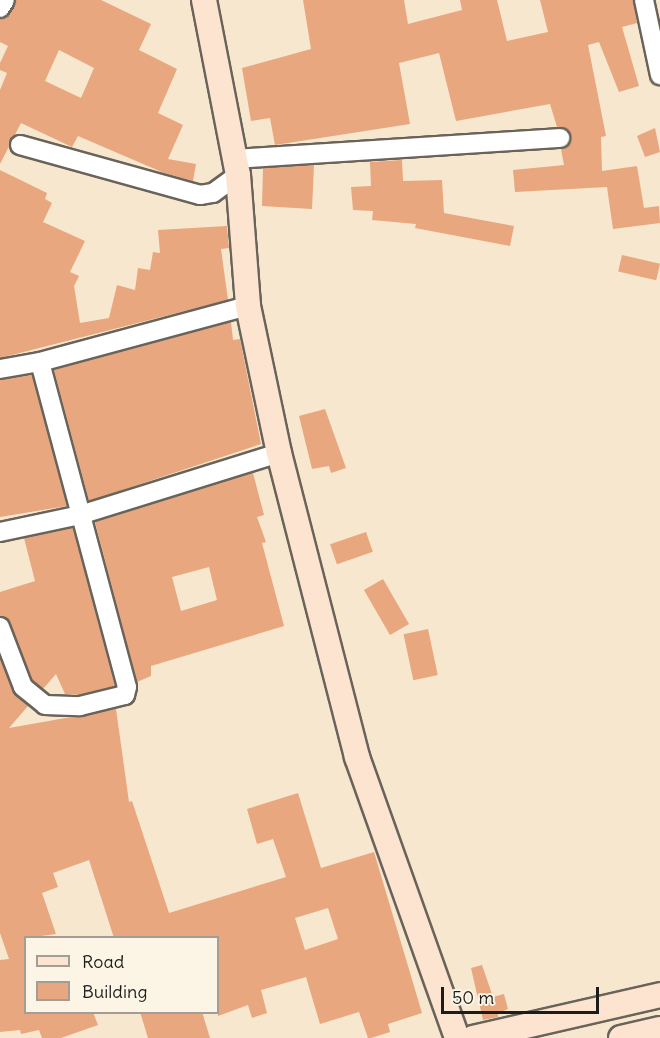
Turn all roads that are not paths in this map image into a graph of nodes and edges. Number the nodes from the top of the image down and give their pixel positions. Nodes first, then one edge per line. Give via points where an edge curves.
1 (5, 0) edge
2 (204, 0) edge
3 (644, 0) edge
4 (0, 8) edge
5 (660, 75) edge
6 (560, 138) dead end
7 (20, 145) dead end
8 (236, 167) junction
9 (249, 306) junction
10 (40, 362) junction
11 (0, 369) edge
12 (279, 453) junction
13 (80, 515) junction
14 (0, 532) edge
15 (0, 627) edge
16 (660, 995) edge
17 (660, 1029) edge
18 (457, 1038) edge
19 (473, 1038) edge
20 (621, 1038) edge

1 - 4 street
2 - 8 street
3 - 5 street
6 - 8 street
7 - 8 street via 200,195 213,193
8 - 9 street
9 - 10 street
9 - 12 street
10 - 11 street
10 - 13 street
12 - 13 street
12 - 18 street via 357,757
13 - 14 street
13 - 15 street via 127,687 125,695 80,706 45,705 23,687
16 - 19 street
17 - 20 street

